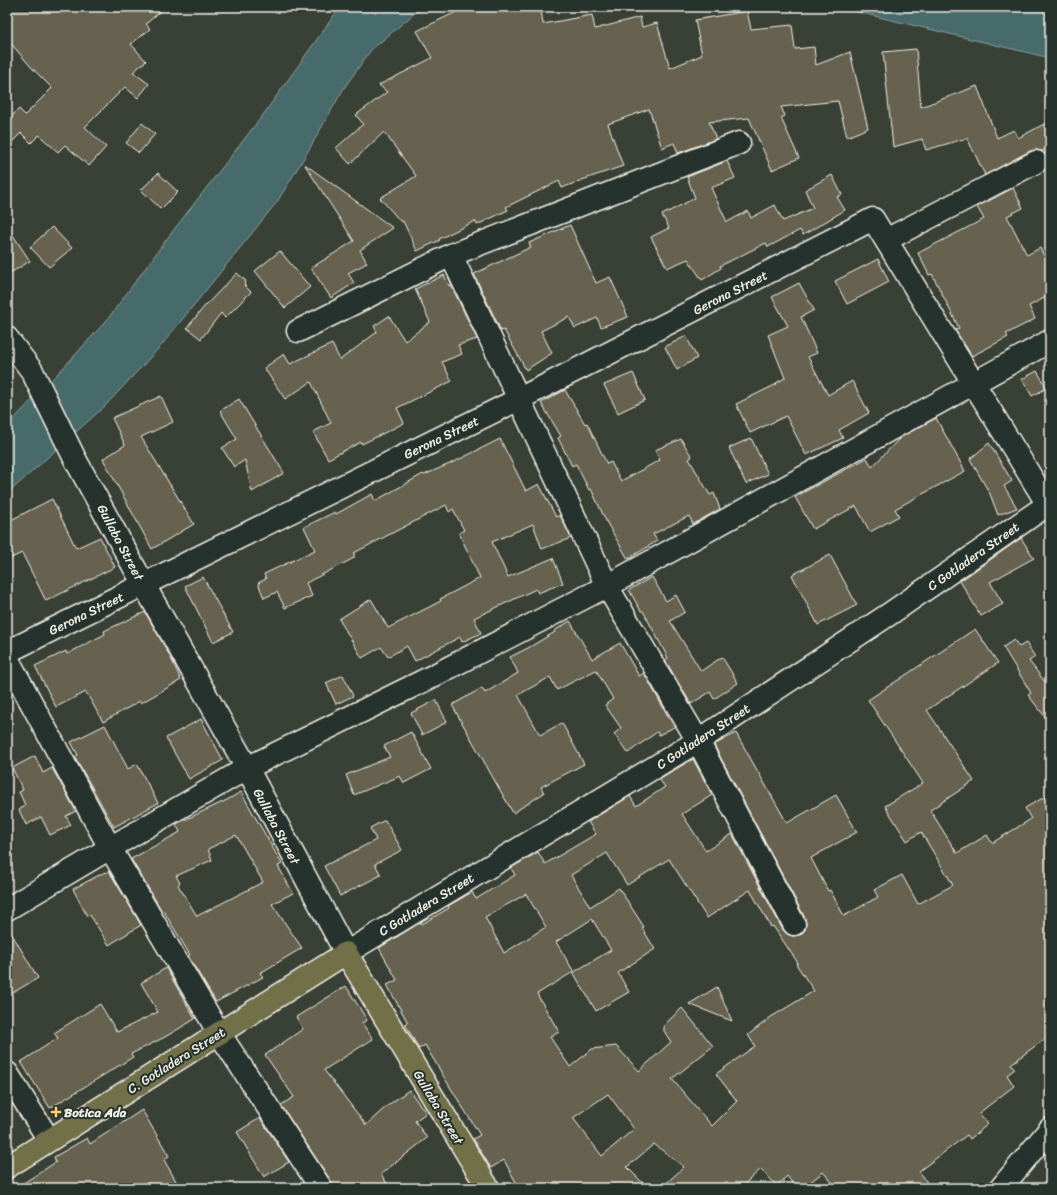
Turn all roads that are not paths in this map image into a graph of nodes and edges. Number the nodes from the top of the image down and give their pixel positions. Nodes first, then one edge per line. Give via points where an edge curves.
1 (739, 143) dead end
2 (1036, 162) dead end
3 (886, 240) junction
4 (451, 254) junction
5 (298, 331) dead end
6 (7, 338) edge
7 (1050, 341) edge
8 (974, 384) junction
9 (519, 399) junction
10 (1049, 505) edge
11 (144, 584) junction
12 (607, 586) junction
13 (7, 652) edge
14 (7, 658) edge
15 (698, 741) junction
16 (247, 768) junction
17 (110, 848) junction
18 (7, 909) edge
19 (794, 924) dead end
20 (346, 953) junction
21 (219, 1033) junction
22 (7, 1074) edge
23 (1050, 1129) edge
24 (49, 1140) junction
25 (7, 1167) edge
26 (321, 1188) edge
27 (488, 1188) edge
28 (1001, 1188) edge

1 - 4 street
2 - 3 street
3 - 8 street
3 - 9 street, Gerona Street via 873,219
4 - 5 street
4 - 9 street
6 - 11 street, Gullaba Street via 32,371 75,459
7 - 8 street
8 - 10 street
8 - 12 street
9 - 11 street, Gerona Street
9 - 12 street
10 - 15 street, C Gotladera Street
11 - 13 street, Gerona Street
11 - 16 street, Gullaba Street
12 - 15 street
12 - 16 street
14 - 17 street
15 - 19 street
15 - 20 street, C Gotladera Street
16 - 17 street
16 - 20 street, Gullaba Street
17 - 18 street
17 - 21 street
20 - 21 main road, C. Gotladera Street
20 - 27 main road, Gullaba Street
21 - 24 main road, C. Gotladera Street
21 - 26 street
22 - 24 street
23 - 28 street
24 - 25 main road, C. Gotladera Street

